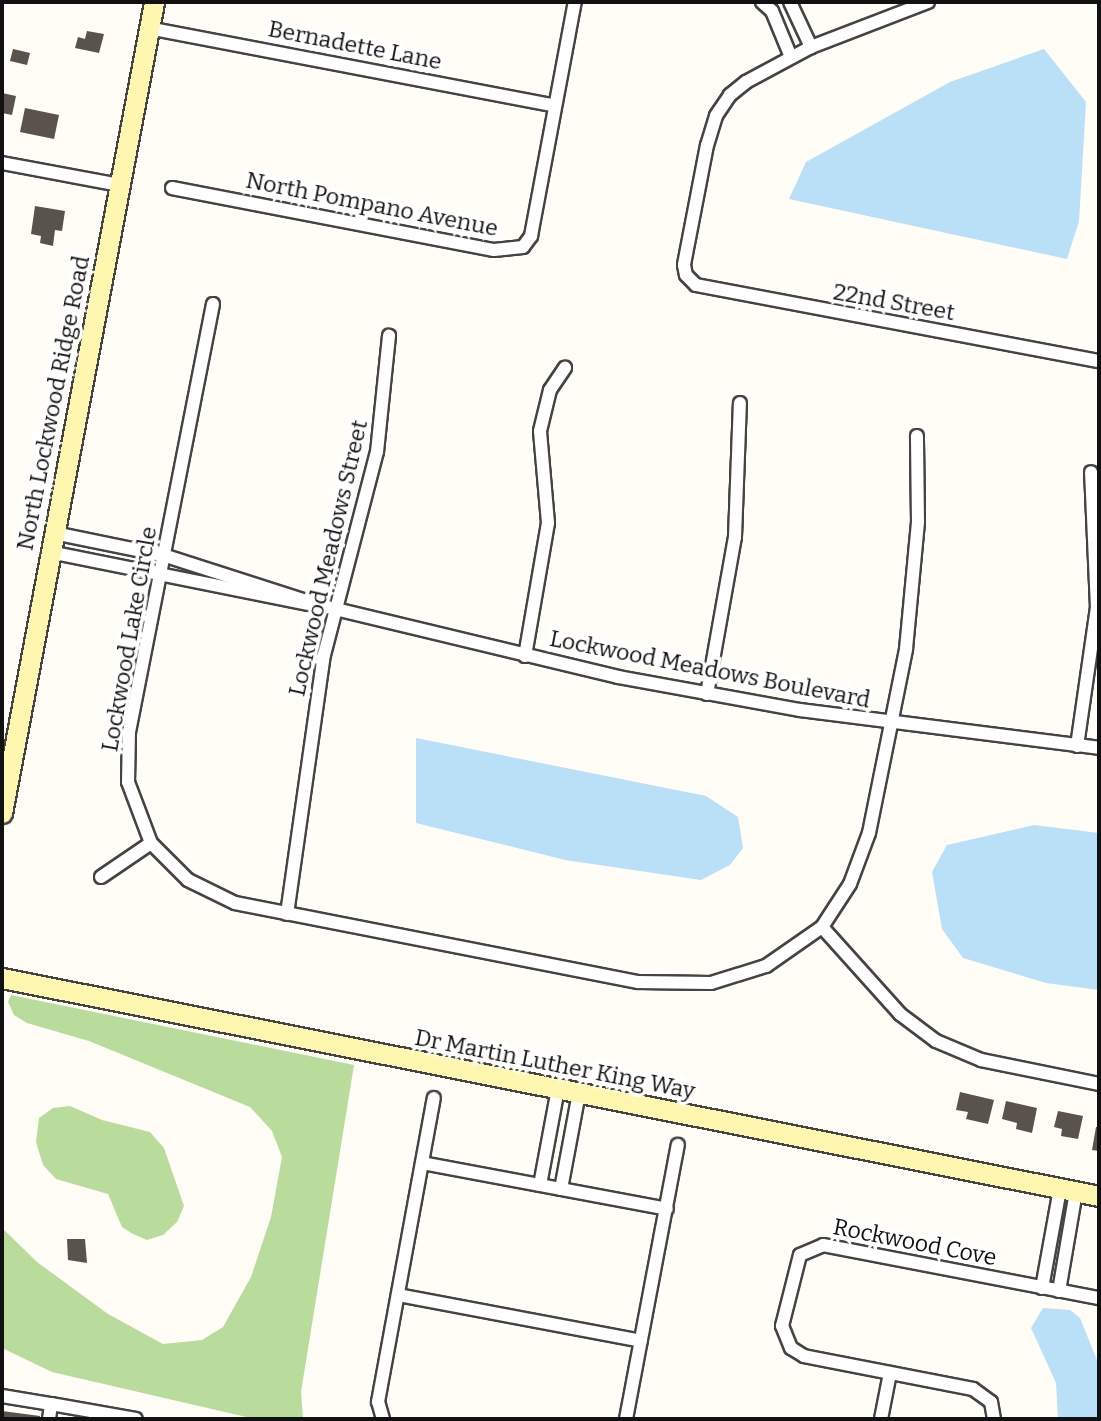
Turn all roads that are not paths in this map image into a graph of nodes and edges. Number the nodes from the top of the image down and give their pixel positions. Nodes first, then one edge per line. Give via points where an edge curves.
1 (154, 2) edge
2 (575, 2) edge
3 (762, 2) edge
4 (790, 2) edge
5 (928, 2) edge
6 (148, 27) junction
7 (811, 47) junction
8 (791, 57) junction
9 (554, 105) junction
10 (2, 163) edge
11 (119, 185) junction
12 (172, 188) dead end
13 (213, 304) dead end
14 (389, 335) dead end
15 (1099, 361) edge
16 (565, 368) dead end
17 (740, 403) dead end
18 (917, 436) dead end
19 (1091, 472) dead end
20 (52, 542) junction
21 (166, 556) junction
22 (162, 575) junction
23 (319, 605) junction
24 (335, 609) junction
25 (525, 656) junction
26 (707, 694) junction
27 (891, 724) junction
28 (1077, 746) junction
29 (1099, 748) edge
30 (2, 813) edge
31 (151, 843) junction
32 (101, 877) dead end
33 (287, 914) junction
34 (822, 927) junction
35 (2, 978) edge
36 (1099, 1084) edge
37 (558, 1089) junction
38 (579, 1093) junction
39 (434, 1098) dead end
40 (678, 1145) dead end
41 (422, 1163) junction
42 (540, 1185) junction
43 (561, 1189) junction
44 (1068, 1190) junction
45 (1099, 1196) edge
46 (667, 1209) junction
47 (1042, 1288) junction
48 (1059, 1291) junction
49 (398, 1295) junction
50 (1099, 1298) edge
51 (641, 1341) junction
52 (890, 1373) junction
53 (2, 1396) edge
54 (51, 1404) junction
55 (49, 1419) edge
56 (136, 1419) edge
57 (383, 1419) edge
58 (626, 1419) edge
59 (881, 1419) edge
60 (994, 1419) edge

1 - 6 street, North Lockwood Ridge Road
2 - 9 street, North Pompano Avenue
3 - 8 street via 772,11
4 - 7 street
5 - 7 street
6 - 9 street, Bernadette Lane
6 - 11 street, North Lockwood Ridge Road
7 - 8 street
8 - 15 street, 22nd Street via 746,82 716,116 684,265 696,285
9 - 12 street, North Pompano Avenue via 531,236 523,247 510,251
10 - 11 street
11 - 20 street, North Lockwood Ridge Road
13 - 21 street, Lockwood Lake Circle
14 - 24 street, Lockwood Meadows Street via 377,452
16 - 25 street via 550,390 540,431 548,523
17 - 26 street via 735,537
18 - 27 street via 914,584
19 - 28 street via 1097,608
20 - 21 street, Lockwood Meadows Boulevard
20 - 22 street, Lockwood Meadows Boulevard
20 - 30 street, North Lockwood Ridge Road
21 - 22 street, Lockwood Lake Circle
21 - 23 street, Lockwood Meadows Boulevard
22 - 23 street, Lockwood Meadows Boulevard via 286,603
22 - 31 street, Lockwood Lake Circle via 127,757 134,807
23 - 24 street, Lockwood Meadows Boulevard
24 - 25 street, Lockwood Meadows Boulevard
24 - 33 street, Lockwood Meadows Street via 317,692
25 - 26 street, Lockwood Meadows Boulevard
26 - 27 street, Lockwood Meadows Boulevard
27 - 28 street, Lockwood Meadows Boulevard
27 - 34 street via 860,863
28 - 29 street, Lockwood Meadows Boulevard
31 - 32 street
31 - 33 street, Lockwood Lake Circle via 168,863 205,891
33 - 34 street, Lockwood Lake Circle via 670,986 711,983 766,966
34 - 36 street via 900,1014 936,1041 981,1060
35 - 37 street, Dr Martin Luther King Way
37 - 38 street, Dr Martin Luther King Way
37 - 42 street
38 - 43 street
38 - 44 street, Dr Martin Luther King Way
39 - 41 street
40 - 46 street
41 - 42 street
41 - 49 street
42 - 43 street
43 - 46 street
44 - 45 street, Dr Martin Luther King Way
44 - 47 street
44 - 48 street
46 - 51 street
47 - 48 street, Rockwood Cove
47 - 52 street, Rockwood Cove via 823,1245 807,1249 794,1267 782,1326 787,1343 804,1356
48 - 50 street, Rockwood Cove
49 - 51 street
49 - 57 street via 378,1402
51 - 58 street
52 - 59 street
52 - 60 street, Rockwood Cove via 982,1392 991,1402
53 - 54 street
54 - 55 street
54 - 56 street

